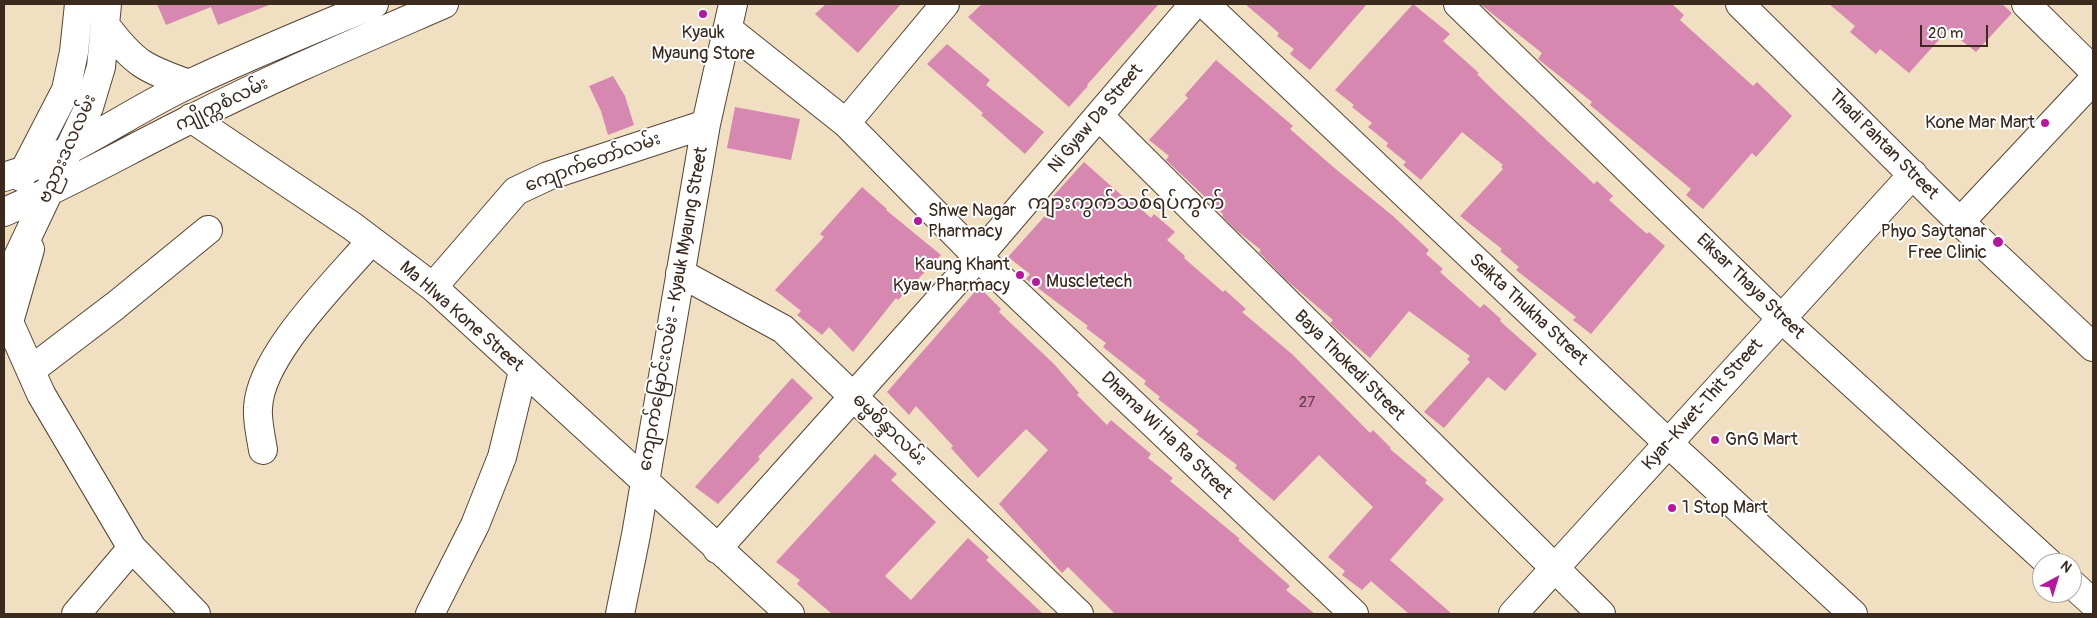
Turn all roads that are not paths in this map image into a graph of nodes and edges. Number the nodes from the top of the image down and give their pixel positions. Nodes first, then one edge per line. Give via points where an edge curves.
1 (79, 4) edge
2 (374, 4) edge
3 (444, 4) edge
4 (945, 4) edge
5 (1194, 4) edge
6 (1205, 4) edge
7 (1458, 4) edge
8 (1740, 4) edge
9 (2026, 4) edge
10 (107, 15) edge
11 (731, 17) edge
12 (2093, 70) edge
13 (2093, 80) edge
14 (189, 84) junction
15 (1099, 116) junction
16 (192, 118) junction
17 (846, 123) junction
18 (706, 124) junction
19 (69, 150) junction
20 (14, 174) edge
21 (1913, 174) junction
22 (50, 193) junction
23 (4, 206) edge
24 (4, 212) edge
25 (1960, 222) junction
26 (208, 230) dead end
27 (371, 241) junction
28 (978, 257) junction
29 (680, 273) junction
30 (4, 286) edge
31 (433, 287) junction
32 (1782, 319) junction
33 (2093, 346) edge
34 (31, 370) junction
35 (523, 371) junction
36 (853, 395) junction
37 (1668, 443) junction
38 (263, 450) dead end
39 (644, 480) junction
40 (132, 548) junction
41 (717, 549) junction
42 (2038, 553) edge
43 (1554, 570) junction
44 (2082, 593) edge
45 (2093, 603) edge
46 (76, 614) edge
47 (196, 614) edge
48 (430, 614) edge
49 (620, 614) edge
50 (790, 614) edge
51 (1079, 614) edge
52 (1354, 614) edge
53 (1513, 614) edge
54 (1601, 614) edge
55 (1854, 614) edge

1 - 20 street, ဗညားဒလလမ်း via 66,90
2 - 14 street, ကျိုက္ကစံလမ်း
3 - 16 street, ကျိုက္ကစံလမ်း
4 - 17 street
5 - 15 street, Ni Gyaw Da Street
6 - 37 street, Seikta Thukha Street
7 - 32 street, Eiksar Thaya Street
8 - 21 street, Thadi Pahtan Street
9 - 12 street
10 - 14 street via 126,52 149,70
10 - 19 street, ဗညားဒလလမ်း via 101,67 89,107
11 - 17 street, Dhama Wi Ha Ra Street
11 - 18 street, ကျောက်မြောင်းလမ်း - Kyauk Myaung Street
13 - 25 street
14 - 19 street, ကျိုက္ကစံလမ်း
15 - 28 street, Ni Gyaw Da Street
15 - 43 street, Baya Thokedi Street
16 - 22 street, ကျိုက္ကစံလမ်း
16 - 27 street, Ma Hlwa Kone Street
17 - 28 street, Dhama Wi Ha Ra Street
18 - 29 street, ကျောက်မြောင်းလမ်း - Kyauk Myaung Street
18 - 31 street, ကျောက်တော်လမ်း via 548,176 516,191
19 - 20 street, ကျိုက္ကစံလမ်း
19 - 22 street, ဗညားဒလလမ်း
20 - 23 street, ဗညားဒလလမ်း
21 - 25 street, Thadi Pahtan Street
21 - 32 street, Kyar-Kwet-Thit Street
22 - 24 street, ကျိုက္ကစံလမ်း
22 - 30 street, ဗညားဒလလမ်း
22 - 34 street via 9,322
25 - 33 street, Thadi Pahtan Street
26 - 34 street
27 - 31 street, Ma Hlwa Kone Street
27 - 38 street via 295,330 267,372 258,407
28 - 36 street, Ni Gyaw Da Street
28 - 52 street, Dhama Wi Ha Ra Street
29 - 36 street, ဓမ္မစိန္ဒာလမ်း via 783,329
29 - 39 street, ကျောက်မြောင်းလမ်း - Kyauk Myaung Street
31 - 35 street, Ma Hlwa Kone Street
32 - 37 street, Kyar-Kwet-Thit Street
32 - 42 street, Eiksar Thaya Street
34 - 40 street
35 - 39 street, Ma Hlwa Kone Street
35 - 48 street via 499,466 476,525
36 - 41 street, Ni Gyaw Da Street
36 - 51 street, ဓမ္မစိန္ဒာလမ်း
37 - 43 street, Kyar-Kwet-Thit Street
37 - 55 street, Seikta Thukha Street
39 - 41 street, Ma Hlwa Kone Street
39 - 49 street, ကျောက်မြောင်းလမ်း - Kyauk Myaung Street
40 - 46 street
40 - 47 street
41 - 50 street, Ma Hlwa Kone Street
43 - 53 street, Kyar-Kwet-Thit Street
43 - 54 street, Baya Thokedi Street
44 - 45 street

